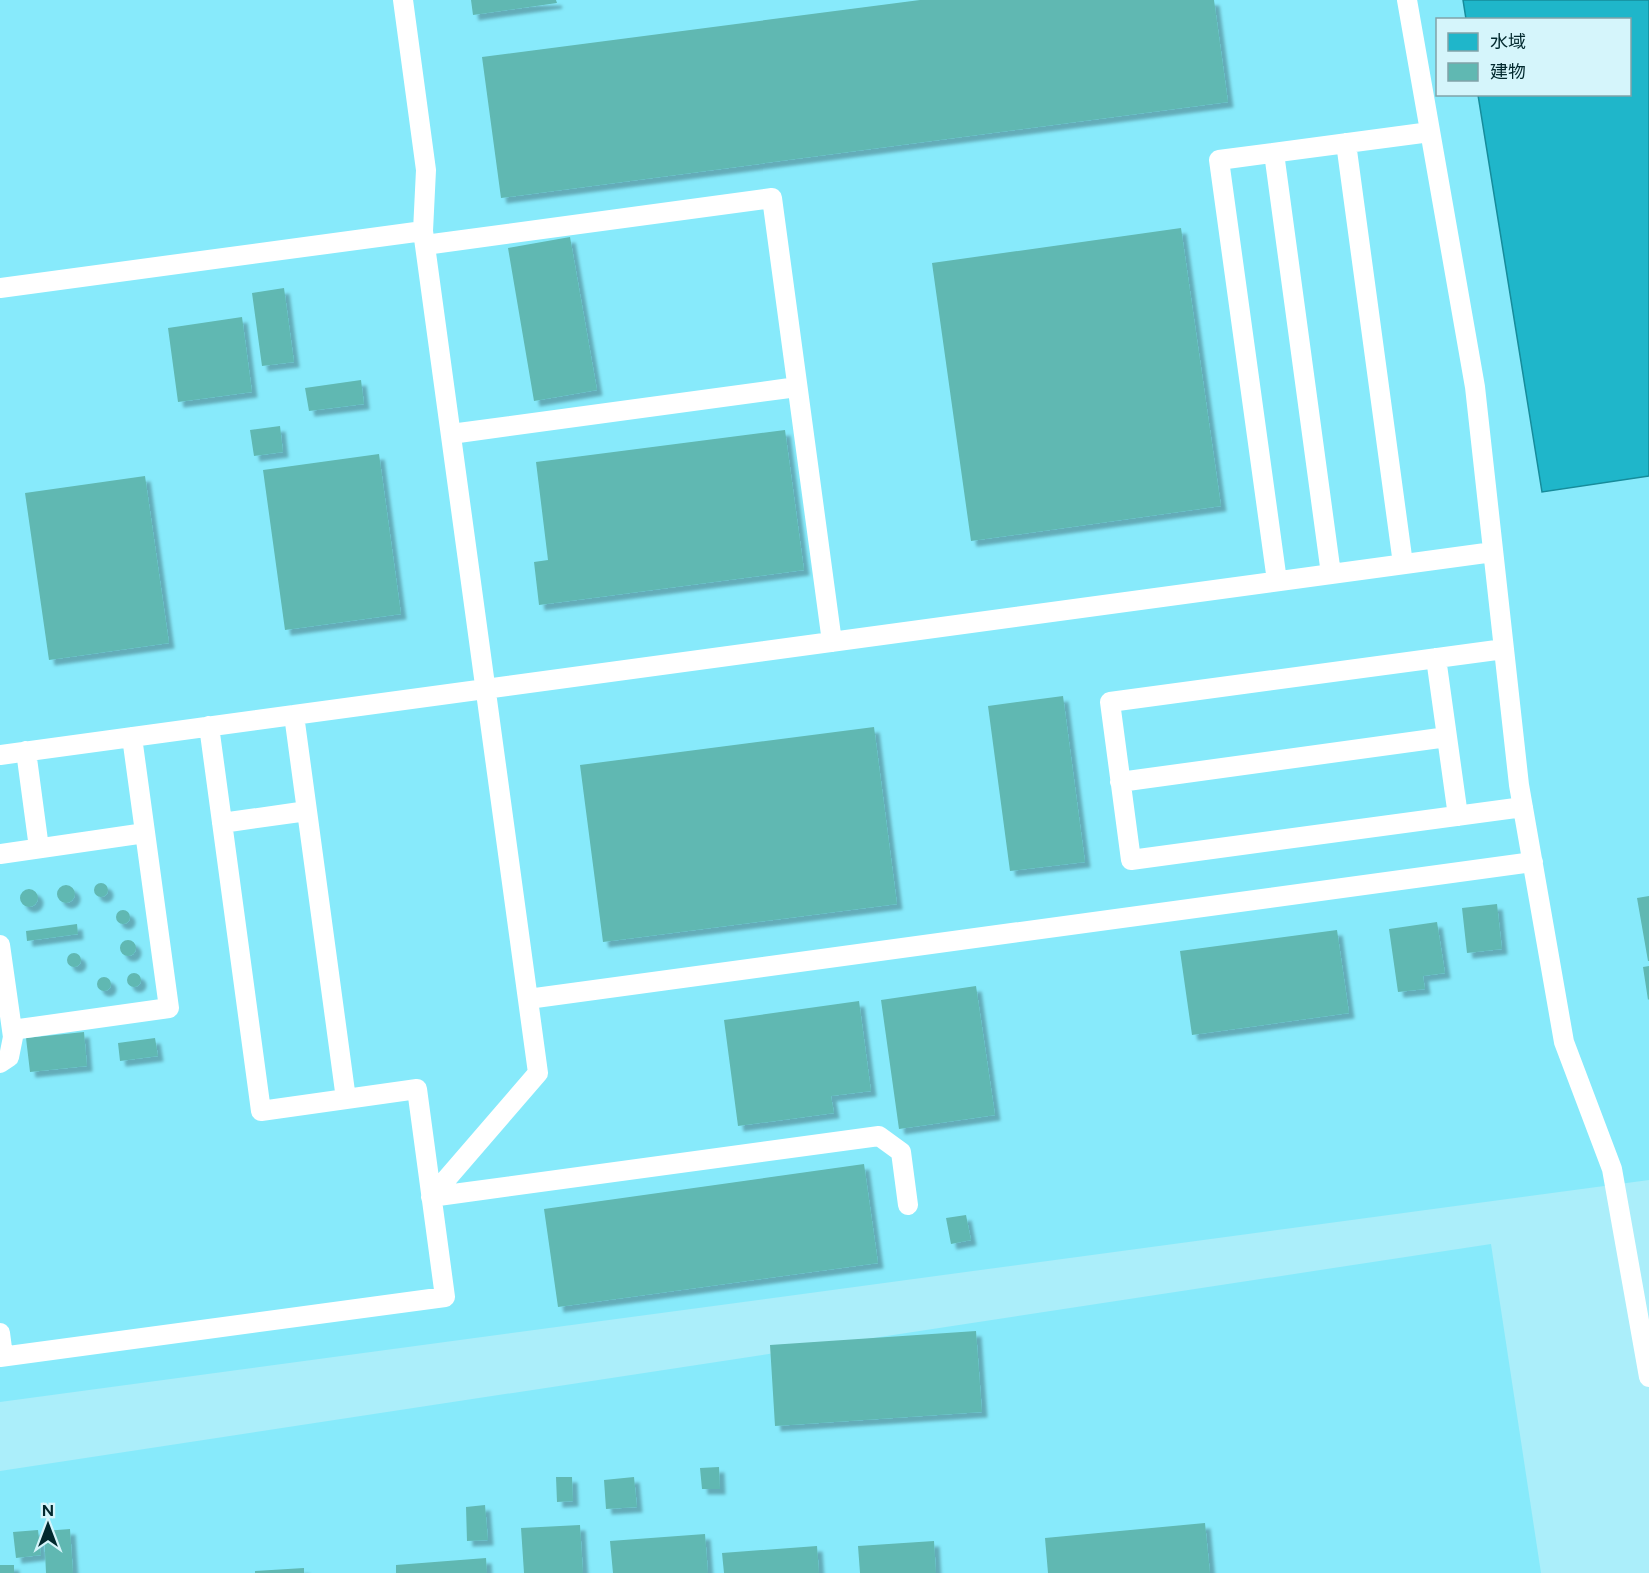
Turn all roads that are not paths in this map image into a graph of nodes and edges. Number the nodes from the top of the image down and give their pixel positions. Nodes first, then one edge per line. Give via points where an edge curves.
1 (403, 0) edge
2 (1407, 0) edge
3 (1430, 132) junction
4 (1346, 143) junction
5 (1274, 153) junction
6 (424, 238) junction
7 (0, 288) edge
8 (797, 387) junction
9 (451, 434) junction
10 (1493, 552) junction
11 (1403, 564) junction
12 (1331, 574) junction
13 (1276, 581) junction
14 (832, 642) junction
15 (1504, 649) junction
16 (1436, 658) junction
17 (486, 689) junction
18 (294, 715) junction
19 (209, 726) junction
20 (132, 737) junction
21 (1447, 737) junction
22 (26, 751) junction
23 (0, 755) edge
24 (1120, 782) junction
25 (1523, 807) junction
26 (307, 811) junction
27 (1458, 816) junction
28 (222, 822) junction
29 (145, 833) junction
30 (39, 848) junction
31 (0, 854) edge
32 (1533, 862) junction
33 (0, 945) edge
34 (528, 999) junction
35 (12, 1030) junction
36 (0, 1064) edge
37 (346, 1099) junction
38 (431, 1197) junction
39 (908, 1204) dead end
40 (0, 1333) edge
41 (2, 1357) edge
42 (1649, 1377) edge

1 - 6 lane via 426,170
2 - 3 lane
3 - 4 lane
3 - 10 lane via 1475,387
4 - 5 lane
4 - 11 lane
5 - 12 lane
5 - 13 lane via 1220,160
6 - 7 lane
6 - 8 lane via 772,198
6 - 9 lane
8 - 9 lane
8 - 14 lane
9 - 17 lane
10 - 11 lane
10 - 15 lane
11 - 12 lane
12 - 13 lane
13 - 14 lane
14 - 17 lane
15 - 16 lane
15 - 25 lane
16 - 21 lane
16 - 24 lane via 1110,702
17 - 18 lane
17 - 34 lane
18 - 19 lane
18 - 26 lane
19 - 20 lane
19 - 28 lane
20 - 22 lane
20 - 29 lane
21 - 24 lane
21 - 27 lane
22 - 23 lane
22 - 30 lane
24 - 27 lane via 1131,861
25 - 27 lane
25 - 32 lane
26 - 28 lane
26 - 37 lane
28 - 37 lane via 261,1111
29 - 30 lane
29 - 35 lane via 169,1008
30 - 31 lane
32 - 34 lane
32 - 42 lane via 1564,1042 1612,1169
33 - 35 lane
34 - 38 lane via 538,1073
35 - 36 lane via 11,1053
37 - 38 lane via 417,1089
38 - 39 lane via 879,1136 901,1152
38 - 41 lane via 445,1297
40 - 41 lane

